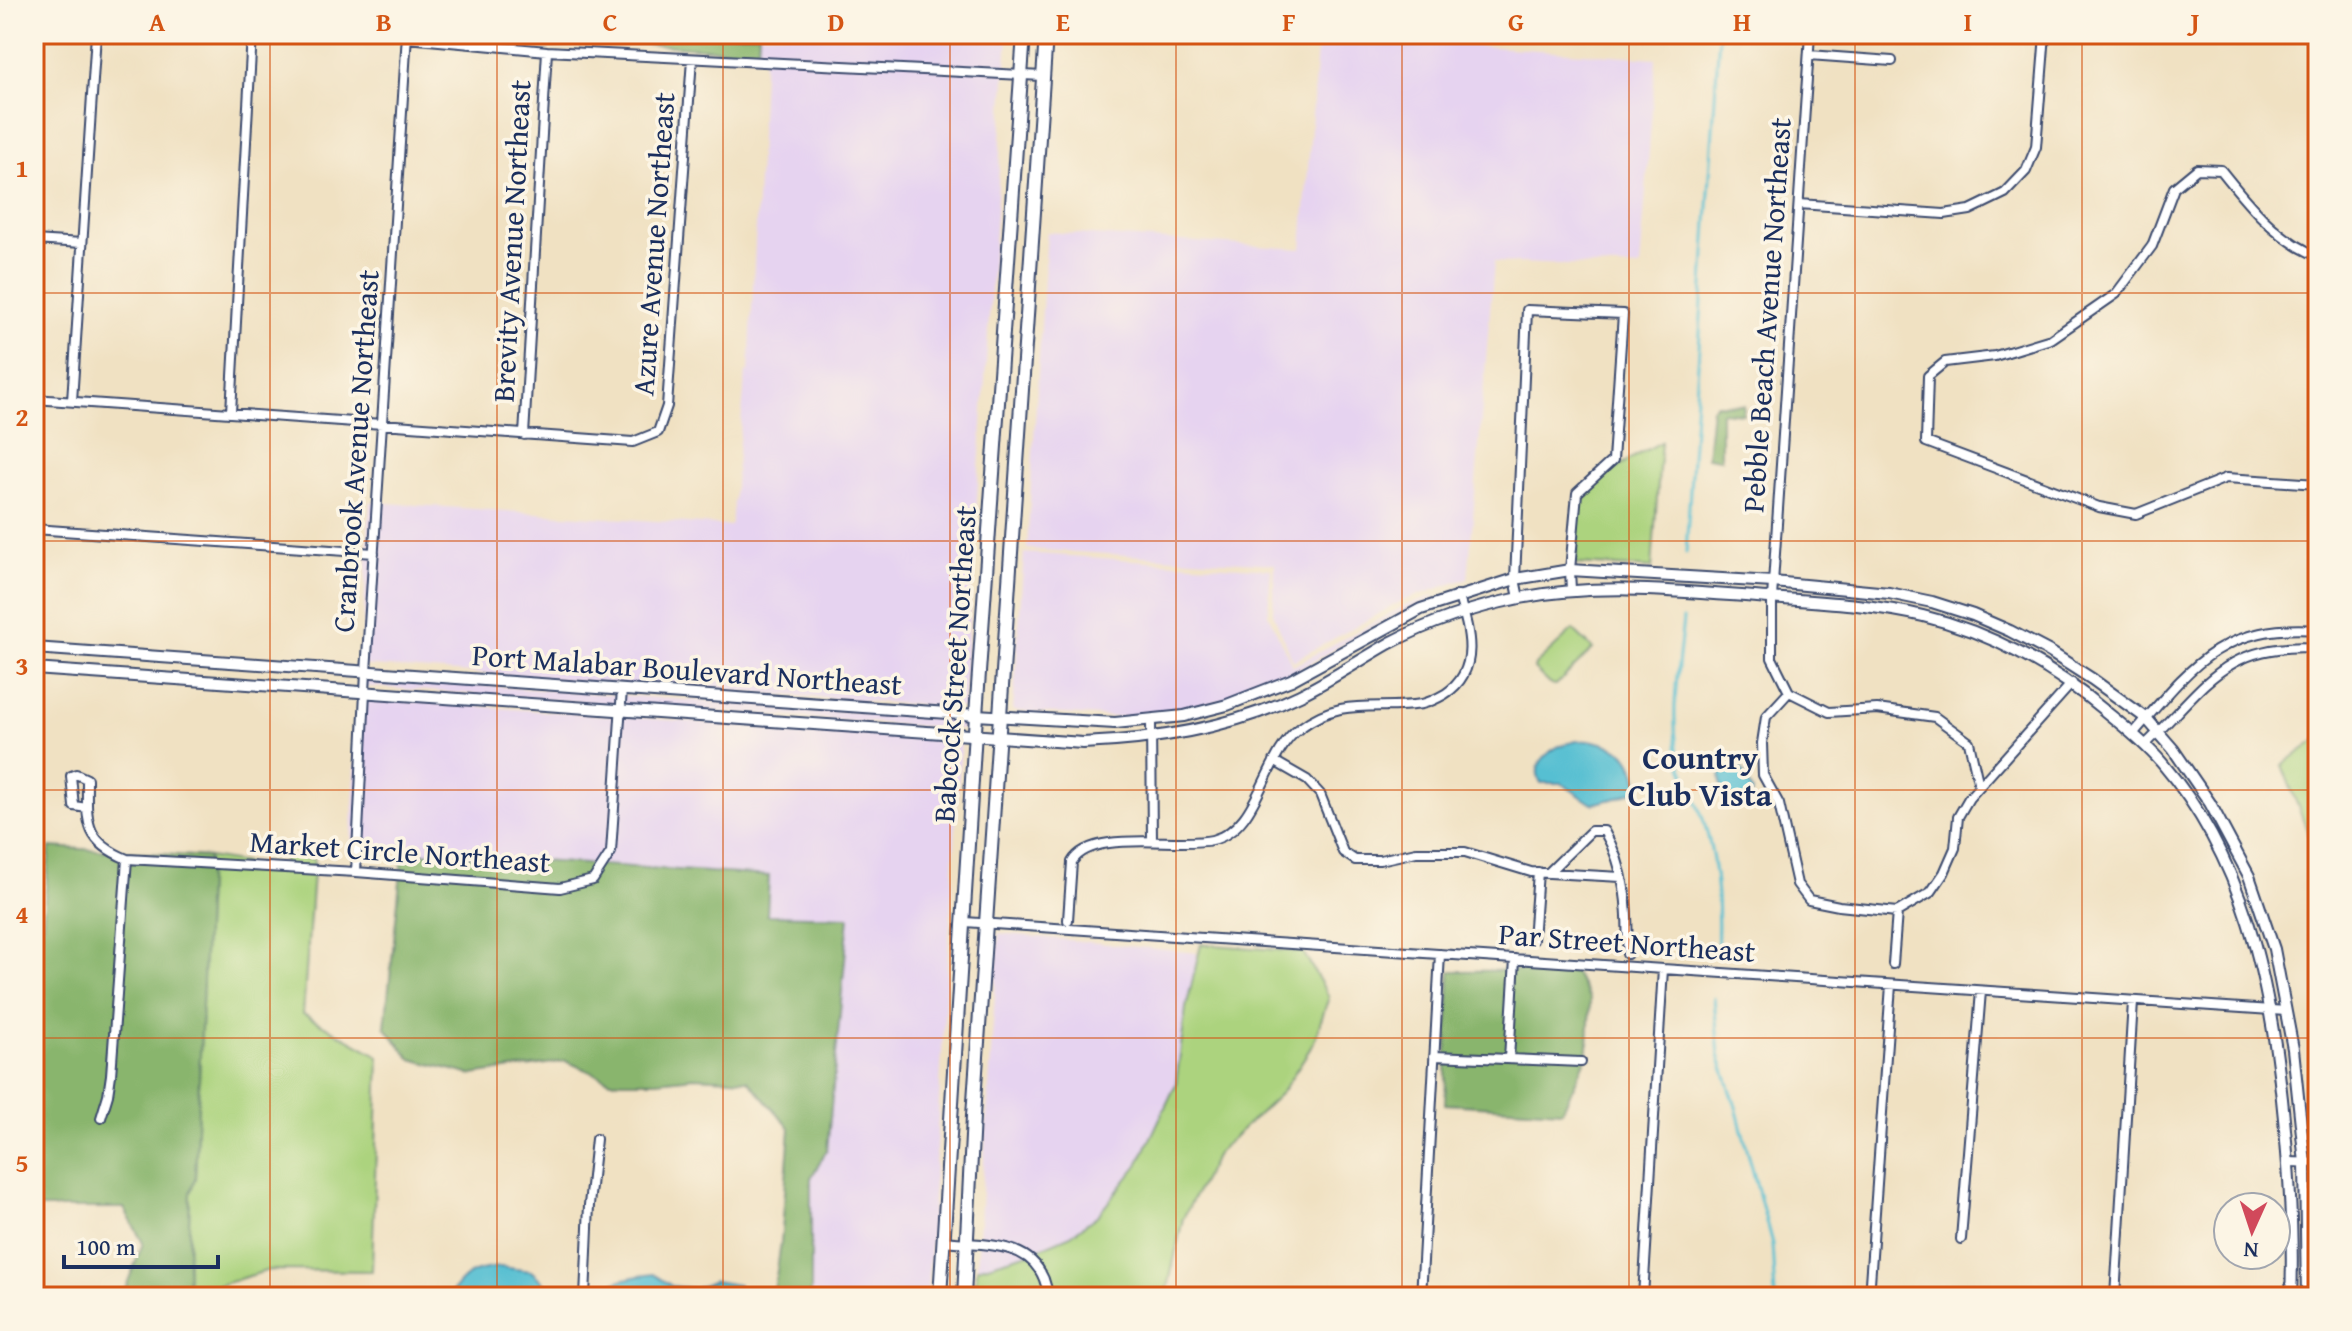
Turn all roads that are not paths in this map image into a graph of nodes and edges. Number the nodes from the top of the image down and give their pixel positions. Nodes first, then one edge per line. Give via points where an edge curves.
1 (96, 34) edge
2 (252, 34) edge
3 (1024, 34) edge
4 (1046, 34) edge
5 (1810, 34) edge
6 (2045, 34) edge
7 (407, 36) edge
8 (547, 51) junction
9 (1809, 55) junction
10 (692, 59) junction
11 (1892, 61) dead end
12 (1022, 75) junction
13 (1043, 76) junction
14 (1799, 204) junction
15 (34, 240) edge
16 (82, 243) junction
17 (2318, 256) edge
18 (34, 399) edge
19 (72, 401) junction
20 (231, 412) junction
21 (382, 425) junction
22 (524, 435) junction
23 (2318, 484) edge
24 (34, 529) edge
25 (374, 553) junction
26 (1570, 570) junction
27 (1515, 579) junction
28 (1773, 582) junction
29 (1571, 590) junction
30 (1458, 595) junction
31 (1519, 598) junction
32 (1772, 598) junction
33 (1464, 612) junction
34 (2318, 630) edge
35 (34, 648) edge
36 (2318, 648) edge
37 (97, 653) junction
38 (34, 669) edge
39 (366, 672) junction
40 (95, 674) junction
41 (2072, 683) junction
42 (622, 689) junction
43 (364, 692) junction
44 (1789, 692) junction
45 (620, 710) junction
46 (976, 715) junction
47 (1000, 716) junction
48 (2146, 718) junction
49 (1151, 721) junction
50 (2159, 732) junction
51 (2133, 734) junction
52 (975, 736) junction
53 (999, 738) junction
54 (1152, 739) junction
55 (2145, 745) junction
56 (1274, 761) junction
57 (1979, 786) junction
58 (87, 808) dead end
59 (1152, 841) junction
60 (127, 859) junction
61 (356, 872) junction
62 (1538, 872) junction
63 (1548, 873) junction
64 (1621, 877) junction
65 (1897, 912) junction
66 (1068, 920) dead end
67 (965, 922) junction
68 (986, 923) junction
69 (1533, 940) dead end
70 (1440, 954) junction
71 (1627, 954) dead end
72 (1515, 959) junction
73 (1893, 964) dead end
74 (1663, 969) junction
75 (1891, 985) junction
76 (1981, 991) junction
77 (2133, 1002) junction
78 (2286, 1011) junction
79 (2271, 1012) junction
80 (1434, 1056) junction
81 (1509, 1059) junction
82 (1581, 1062) dead end
83 (101, 1118) dead end
84 (596, 1139) dead end
85 (2289, 1162) junction
86 (2305, 1163) junction
87 (2318, 1163) edge
88 (1961, 1239) dead end
89 (943, 1241) junction
90 (967, 1244) junction
91 (585, 1297) edge
92 (940, 1297) edge
93 (964, 1297) edge
94 (1048, 1297) edge
95 (1421, 1297) edge
96 (1643, 1297) edge
97 (1869, 1297) edge
98 (2115, 1297) edge
99 (2291, 1297) edge
100 (2307, 1297) edge

1 - 16 street
2 - 20 street
3 - 12 main road, Babcock Street Northeast
4 - 13 main road, Babcock Street Northeast
5 - 9 street, Pebble Beach Avenue Northeast
6 - 14 street via 2036,147 2026,171 2005,193 1970,210 1944,214
7 - 8 street
7 - 21 street, Cranbrook Avenue Northeast
8 - 10 street
8 - 22 street, Brevity Avenue Northeast
9 - 11 street
9 - 14 street, Pebble Beach Avenue Northeast
10 - 12 street
10 - 22 street, Azure Avenue Northeast via 667,406 658,432 633,442
12 - 13 street
12 - 46 main road, Babcock Street Northeast
13 - 47 main road, Babcock Street Northeast
14 - 28 street, Pebble Beach Avenue Northeast
15 - 16 street
16 - 19 street
17 - 23 street via 2259,217 2221,170 2197,169 2174,188 2152,246 2116,294 2051,339 1995,356 1945,362 1928,376 1926,442 2099,507 2136,514 2226,478
18 - 19 street
19 - 20 street
20 - 21 street
21 - 22 street
21 - 25 street, Cranbrook Avenue Northeast
24 - 25 street
25 - 39 street, Cranbrook Avenue Northeast
26 - 27 street, Port Malabar Boulevard Northeast
26 - 27 street via 1577,493 1613,460 1623,314 1527,310
26 - 28 street, Port Malabar Boulevard Northeast
26 - 29 street
27 - 30 street, Port Malabar Boulevard Northeast
27 - 31 street
28 - 32 street, Pebble Beach Avenue Northeast
28 - 48 street, Port Malabar Boulevard Northeast via 1889,593 1973,615 2050,652
29 - 31 street, Port Malabar Boulevard Northeast
29 - 32 street, Port Malabar Boulevard Northeast
30 - 33 street
30 - 49 street, Port Malabar Boulevard Northeast via 1385,626 1291,680 1227,705
31 - 33 street, Port Malabar Boulevard Northeast
32 - 41 street, Port Malabar Boulevard Northeast via 1849,603 1927,617 2004,646
32 - 44 street, Pebble Beach Avenue Northeast via 1772,658
33 - 54 street, Port Malabar Boulevard Northeast via 1390,643 1296,697 1231,721
33 - 56 street via 1468,667 1451,690 1423,704 1354,705 1325,712 1296,730
34 - 48 street via 2276,628 2228,643 2194,666
35 - 37 street, Port Malabar Boulevard Northeast
36 - 50 street via 2278,647 2245,656 2217,673
37 - 39 street, Port Malabar Boulevard Northeast
37 - 40 street
38 - 40 street, Port Malabar Boulevard Northeast
39 - 42 street, Port Malabar Boulevard Northeast
39 - 43 street, Cranbrook Avenue Northeast
40 - 43 street, Port Malabar Boulevard Northeast
41 - 51 street, Port Malabar Boulevard Northeast
41 - 57 street
42 - 45 street, Market Circle Northeast
42 - 46 street, Port Malabar Boulevard Northeast
43 - 45 street, Port Malabar Boulevard Northeast
43 - 61 street, Cranbrook Avenue Northeast
44 - 57 street via 1829,712 1877,709 1935,717 1969,742
44 - 65 street via 1766,717 1763,775 1779,804 1797,884 1809,900
45 - 52 street, Port Malabar Boulevard Northeast
45 - 61 street, Market Circle Northeast via 611,852 593,880 560,888
46 - 47 street, Port Malabar Boulevard Northeast
46 - 52 main road, Babcock Street Northeast
47 - 49 street, Port Malabar Boulevard Northeast
47 - 53 main road, Babcock Street Northeast
48 - 50 street, Port Malabar Boulevard Northeast
48 - 51 street
49 - 54 street
50 - 55 street
50 - 78 street, Port Malabar Boulevard Northeast via 2238,851 2266,922
51 - 55 street, Port Malabar Boulevard Northeast
52 - 53 street, Port Malabar Boulevard Northeast
52 - 67 main road, Babcock Street Northeast
53 - 54 street, Port Malabar Boulevard Northeast via 1083,743
53 - 68 main road, Babcock Street Northeast
54 - 59 street
55 - 79 street, Port Malabar Boulevard Northeast via 2198,813 2235,881 2259,951
56 - 59 street via 1243,819 1223,835 1191,842
56 - 62 street via 1320,794 1350,858 1365,862 1416,852 1465,852
57 - 65 street via 1958,817 1955,848 1944,873 1931,892
58 - 60 street via 90,829 101,847
59 - 66 street via 1093,846 1077,854
60 - 61 street, Market Circle Northeast
60 - 83 street via 111,1075
62 - 63 street
62 - 69 street
63 - 64 street
63 - 64 street via 1598,829 1609,839
64 - 71 street via 1628,907
65 - 73 street
67 - 68 street, Par Street Northeast
67 - 89 main road, Babcock Street Northeast
68 - 70 street, Par Street Northeast
68 - 90 main road, Babcock Street Northeast
70 - 72 street, Par Street Northeast
70 - 80 street
72 - 74 street, Par Street Northeast
72 - 81 street
74 - 75 street, Par Street Northeast
74 - 96 street
75 - 76 street, Par Street Northeast
75 - 97 street
76 - 77 street, Par Street Northeast
76 - 88 street
77 - 79 street, Par Street Northeast
77 - 98 street
78 - 79 street, Par Street Northeast
78 - 86 street, Port Malabar Boulevard Northeast
79 - 85 street, Port Malabar Boulevard Northeast
80 - 81 street
80 - 95 street
81 - 82 street
84 - 91 street
85 - 86 street
85 - 99 street, Port Malabar Boulevard Northeast
86 - 87 street
86 - 100 street, Port Malabar Boulevard Northeast
89 - 90 street
89 - 92 main road, Babcock Street Northeast
90 - 93 main road, Babcock Street Northeast
90 - 94 street via 1023,1253 1040,1270

